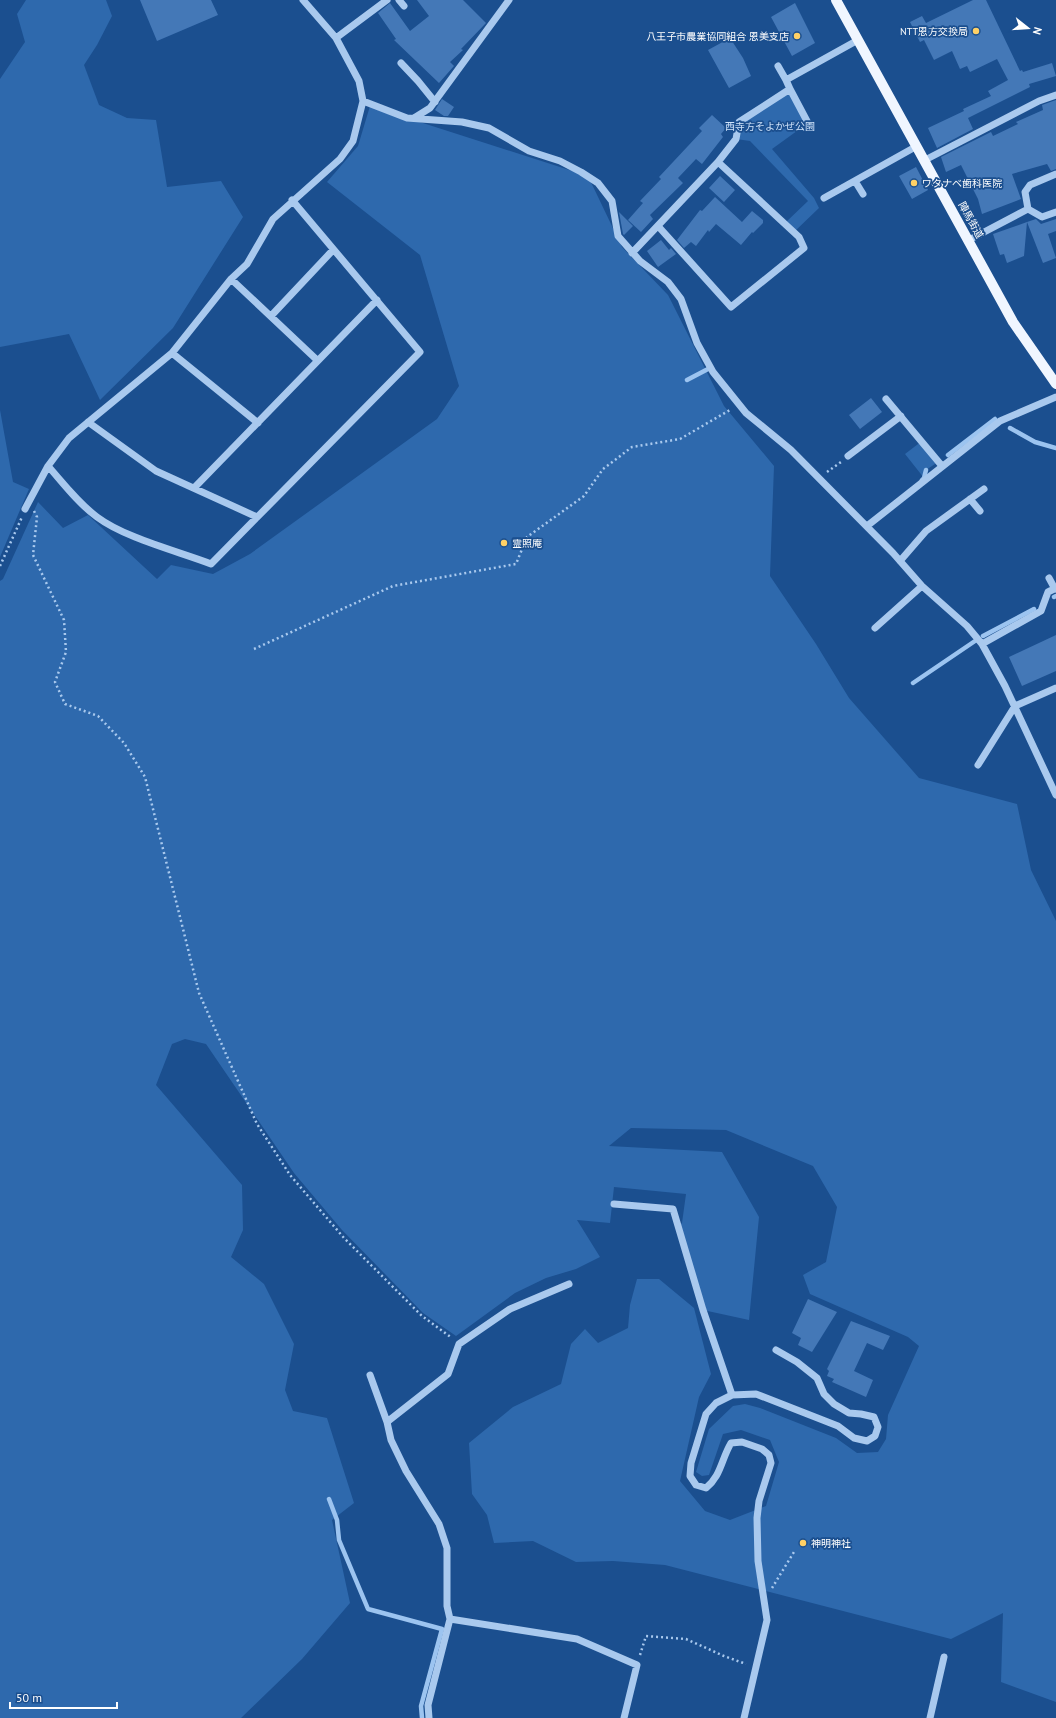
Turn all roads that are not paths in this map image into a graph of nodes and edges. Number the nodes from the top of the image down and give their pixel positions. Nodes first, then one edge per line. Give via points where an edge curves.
1 (303, 0) edge
2 (387, 0) edge
3 (509, 0) edge
4 (836, 0) edge
5 (336, 38) junction
6 (858, 40) junction
7 (401, 63) dead end
8 (778, 66) dead end
9 (786, 80) junction
10 (790, 89) junction
11 (1056, 95) edge
12 (363, 101) junction
13 (435, 102) junction
14 (413, 119) junction
15 (808, 123) dead end
16 (917, 146) junction
17 (925, 160) junction
18 (718, 162) junction
19 (1056, 174) edge
20 (854, 181) junction
21 (863, 194) dead end
22 (824, 198) dead end
23 (292, 200) junction
24 (1028, 209) junction
25 (1056, 212) edge
26 (658, 226) junction
27 (969, 240) junction
28 (333, 250) junction
29 (632, 253) junction
30 (231, 279) junction
31 (377, 300) junction
32 (271, 316) junction
33 (172, 353) junction
34 (317, 360) junction
35 (1056, 384) edge
36 (1056, 397) edge
37 (886, 399) dead end
38 (900, 416) junction
39 (88, 422) junction
40 (258, 423) junction
41 (848, 456) road end
42 (48, 466) junction
43 (942, 466) junction
44 (194, 487) junction
45 (984, 488) dead end
46 (970, 499) junction
47 (25, 509) road end
48 (980, 511) dead end
49 (257, 517) junction
50 (867, 526) junction
51 (900, 561) junction
52 (1049, 578) dead end
53 (922, 586) junction
54 (1056, 588) edge
55 (875, 628) dead end
56 (982, 644) junction
57 (1056, 688) edge
58 (1014, 706) junction
59 (978, 765) dead end
60 (1056, 795) edge
61 (614, 1204) dead end
62 (569, 1284) dead end
63 (776, 1350) dead end
64 (370, 1375) dead end
65 (732, 1395) junction
66 (387, 1422) junction
67 (450, 1619) junction
68 (944, 1657) dead end
69 (429, 1718) edge
70 (624, 1718) edge
71 (744, 1718) edge
72 (930, 1718) edge

1 - 5 street
2 - 5 street
3 - 13 street
4 - 6 main road, 陣馬街道
5 - 12 street via 359,81
6 - 9 street
6 - 16 main road, 陣馬街道
7 - 13 street
8 - 9 street
9 - 10 street
10 - 15 street
10 - 18 street via 739,122 736,139
11 - 17 street via 1039,100
12 - 14 street
12 - 23 street via 352,141 340,159
13 - 14 street
14 - 29 street via 462,122 489,128 528,151 560,161 581,172 598,184 612,201 618,236
16 - 17 main road, 陣馬街道
16 - 20 street
17 - 27 main road, 陣馬街道
18 - 26 street
18 - 26 street via 799,237 804,248 731,307
19 - 24 street via 1030,185 1025,192
20 - 21 street
20 - 22 street
23 - 28 street
23 - 30 street via 273,219 247,264
24 - 25 street via 1042,217
24 - 27 street
26 - 29 street
27 - 35 main road, 陣馬街道 via 1013,322
28 - 31 street
28 - 32 street
29 - 50 street via 668,282 681,299 697,343 713,372 746,413 792,450
30 - 32 street
30 - 33 street
31 - 34 street
31 - 49 street via 420,352
32 - 34 street
33 - 39 street
33 - 40 street
34 - 40 street
36 - 43 street via 1000,422
37 - 38 street
38 - 41 street
38 - 43 street
39 - 42 street via 69,438
39 - 44 street via 156,471
40 - 44 street
42 - 47 street
42 - 49 street via 80,503 118,530 211,564
43 - 50 street
44 - 49 street
45 - 46 street
46 - 48 street
46 - 51 street via 926,531
50 - 51 street
51 - 53 street
52 - 54 street
53 - 55 street
53 - 56 street via 967,626
54 - 56 street via 1048,592 1041,611
56 - 58 street via 1006,686
57 - 58 street
58 - 59 street
58 - 60 street
61 - 65 street via 673,1210
62 - 66 street via 510,1309 459,1344 448,1374
63 - 65 street via 817,1378 824,1394 834,1404 848,1413 874,1417 878,1427 875,1436 867,1441 854,1438 838,1426 756,1394
64 - 66 street
65 - 71 street via 716,1404 706,1414 691,1463 690,1476 696,1485 706,1488 716,1481 730,1443 742,1442 762,1449 769,1455 771,1463 759,1500 757,1518 758,1561 767,1620
66 - 67 street via 391,1440 406,1471 439,1524 447,1548 447,1606
67 - 69 street via 428,1705
67 - 70 street via 577,1640 637,1664
68 - 72 street

